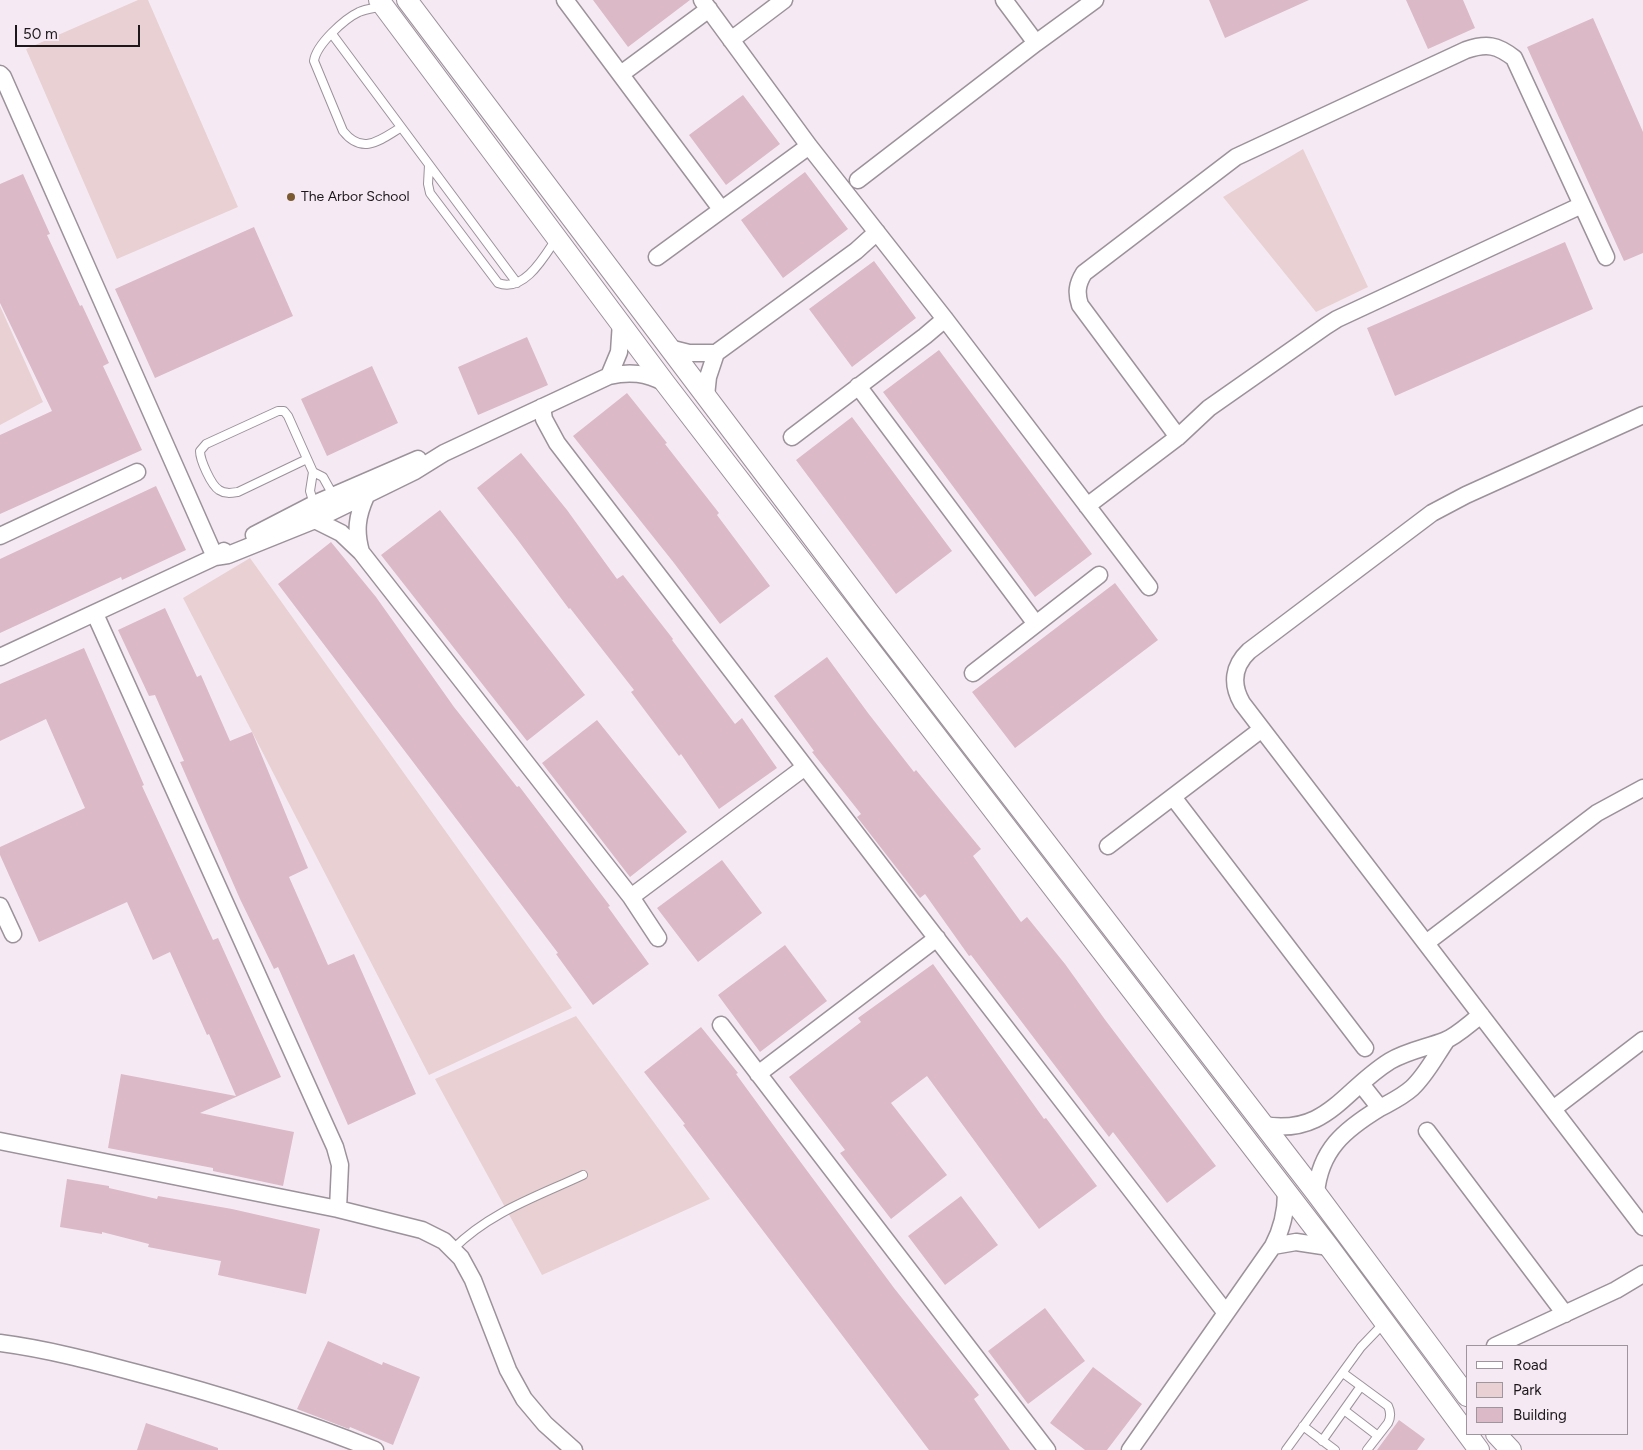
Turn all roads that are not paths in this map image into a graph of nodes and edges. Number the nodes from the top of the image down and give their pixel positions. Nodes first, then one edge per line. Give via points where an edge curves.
1 (407, 0) edge
2 (565, 0) edge
3 (784, 0) edge
4 (1004, 0) edge
5 (1095, 0) edge
6 (381, 3) edge
7 (705, 5) edge
8 (332, 34) junction
9 (731, 40) junction
10 (1036, 43) junction
11 (0, 74) edge
12 (620, 74) junction
13 (400, 128) junction
14 (809, 146) junction
15 (429, 165) junction
16 (858, 180) dead end
17 (1582, 205) junction
18 (721, 209) junction
19 (877, 232) junction
20 (557, 237) junction
21 (1606, 257) dead end
22 (657, 258) dead end
23 (517, 283) junction
24 (945, 319) junction
25 (621, 322) junction
26 (669, 348) junction
27 (716, 353) junction
28 (609, 376) junction
29 (665, 383) junction
30 (858, 386) junction
31 (706, 396) junction
32 (542, 407) junction
33 (1643, 415) edge
34 (792, 437) dead end
35 (1178, 437) junction
36 (444, 453) junction
37 (306, 459) junction
38 (137, 472) dead end
39 (313, 472) junction
40 (334, 496) junction
41 (366, 496) junction
42 (1087, 506) junction
43 (315, 512) junction
44 (0, 536) edge
45 (361, 552) junction
46 (215, 557) junction
47 (1099, 575) dead end
48 (1149, 587) dead end
49 (95, 614) junction
50 (1036, 624) junction
51 (0, 658) edge
52 (973, 674) dead end
53 (1262, 729) junction
54 (806, 767) junction
55 (1643, 788) edge
56 (1173, 797) junction
57 (1108, 846) dead end
58 (631, 897) junction
59 (0, 906) edge
60 (13, 934) dead end
61 (658, 938) dead end
62 (937, 938) junction
63 (1426, 943) junction
64 (1481, 1015) junction
65 (720, 1024) dead end
66 (1643, 1040) edge
67 (1446, 1041) junction
68 (1365, 1048) dead end
69 (758, 1074) junction
70 (1361, 1084) junction
71 (1380, 1108) junction
72 (1553, 1109) junction
73 (1263, 1125) junction
74 (1427, 1131) dead end
75 (0, 1141) edge
76 (583, 1175) dead end
77 (1286, 1193) junction
78 (1316, 1193) junction
79 (338, 1209) junction
80 (1643, 1227) edge
81 (1274, 1246) junction
82 (1328, 1247) junction
83 (453, 1249) junction
84 (1643, 1274) edge
85 (1226, 1313) junction
86 (1565, 1314) junction
87 (1385, 1322) junction
88 (0, 1343) edge
89 (1497, 1345) edge
90 (1343, 1372) junction
91 (1361, 1386) junction
92 (1466, 1395) edge
93 (1344, 1410) junction
94 (1303, 1426) junction
95 (1466, 1432) edge
96 (1468, 1435) edge
97 (1497, 1435) edge
98 (1378, 1436) junction
99 (1322, 1441) junction
100 (375, 1450) edge
101 (574, 1450) edge
102 (1047, 1450) edge
103 (1130, 1450) edge
104 (1286, 1450) edge
105 (1335, 1450) edge
106 (1367, 1450) edge
107 (1479, 1450) edge
108 (1511, 1450) edge

1 - 26 street
2 - 12 street
3 - 9 street
4 - 10 street
5 - 10 street
6 - 8 lane via 350,17
6 - 20 street
7 - 9 street
7 - 12 street
8 - 13 lane
8 - 13 lane via 318,49 314,61 342,131 359,144 371,144
9 - 14 street
10 - 16 street
11 - 46 street
12 - 18 street
13 - 15 lane
14 - 18 street
14 - 19 street
15 - 23 lane
15 - 23 lane via 430,193 478,258 498,283
17 - 21 street
17 - 35 street via 1336,319 1209,408
17 - 35 street via 1514,58 1491,46 1466,50 1236,157 1084,273 1077,288 1080,305
18 - 22 street
19 - 24 street
19 - 27 street via 856,251
20 - 23 lane via 537,267
20 - 25 street
24 - 30 street
24 - 42 street
25 - 28 street via 619,352
25 - 29 street
26 - 27 street via 689,353
26 - 31 street
27 - 31 street
28 - 29 street via 645,374
28 - 32 street
29 - 77 street
30 - 34 street
30 - 50 street
31 - 73 street
32 - 36 street
32 - 54 street via 557,443
33 - 53 street via 1432,513 1249,651 1238,664 1235,688 1242,704
35 - 42 street
36 - 40 street via 409,462
36 - 41 street
37 - 37 lane via 231,493 214,485 200,451 206,444 284,411
37 - 39 lane
38 - 44 street
39 - 40 lane via 323,477
39 - 43 lane via 310,491
40 - 43 street
41 - 43 street
41 - 45 street via 357,524
42 - 48 street
43 - 45 street
43 - 46 street via 228,555
45 - 58 street
46 - 49 street
47 - 50 street
49 - 51 street
49 - 79 street via 335,1147 340,1165
50 - 52 street
53 - 56 street
53 - 63 street
54 - 58 street
54 - 62 street
55 - 63 street via 1597,813
56 - 57 street
56 - 68 street
58 - 61 street
59 - 60 street
62 - 69 street
62 - 85 street
63 - 64 street
64 - 67 street
64 - 72 street
65 - 69 street
66 - 72 street
67 - 70 street via 1391,1060
67 - 71 street via 1419,1081 1401,1097
69 - 102 street
70 - 71 street
70 - 73 street via 1314,1121 1288,1127
71 - 78 street via 1351,1127 1333,1145 1319,1172
72 - 80 street
73 - 78 street
74 - 86 street
75 - 79 street
76 - 83 lane via 492,1218
77 - 81 street via 1282,1225
77 - 82 street
78 - 92 street
79 - 83 street via 422,1230
81 - 82 street via 1296,1242
81 - 85 street
82 - 87 street
83 - 101 street via 468,1269 508,1370 524,1399 545,1424
84 - 86 street
85 - 103 street
86 - 89 street
87 - 90 lane
87 - 95 street
88 - 100 street via 186,1386 271,1412
90 - 91 lane
90 - 94 lane
91 - 93 lane
91 - 98 lane via 1390,1410 1390,1419
93 - 98 lane
93 - 99 lane
94 - 99 lane
94 - 104 lane
96 - 107 street
97 - 108 street
98 - 106 lane
99 - 105 lane

